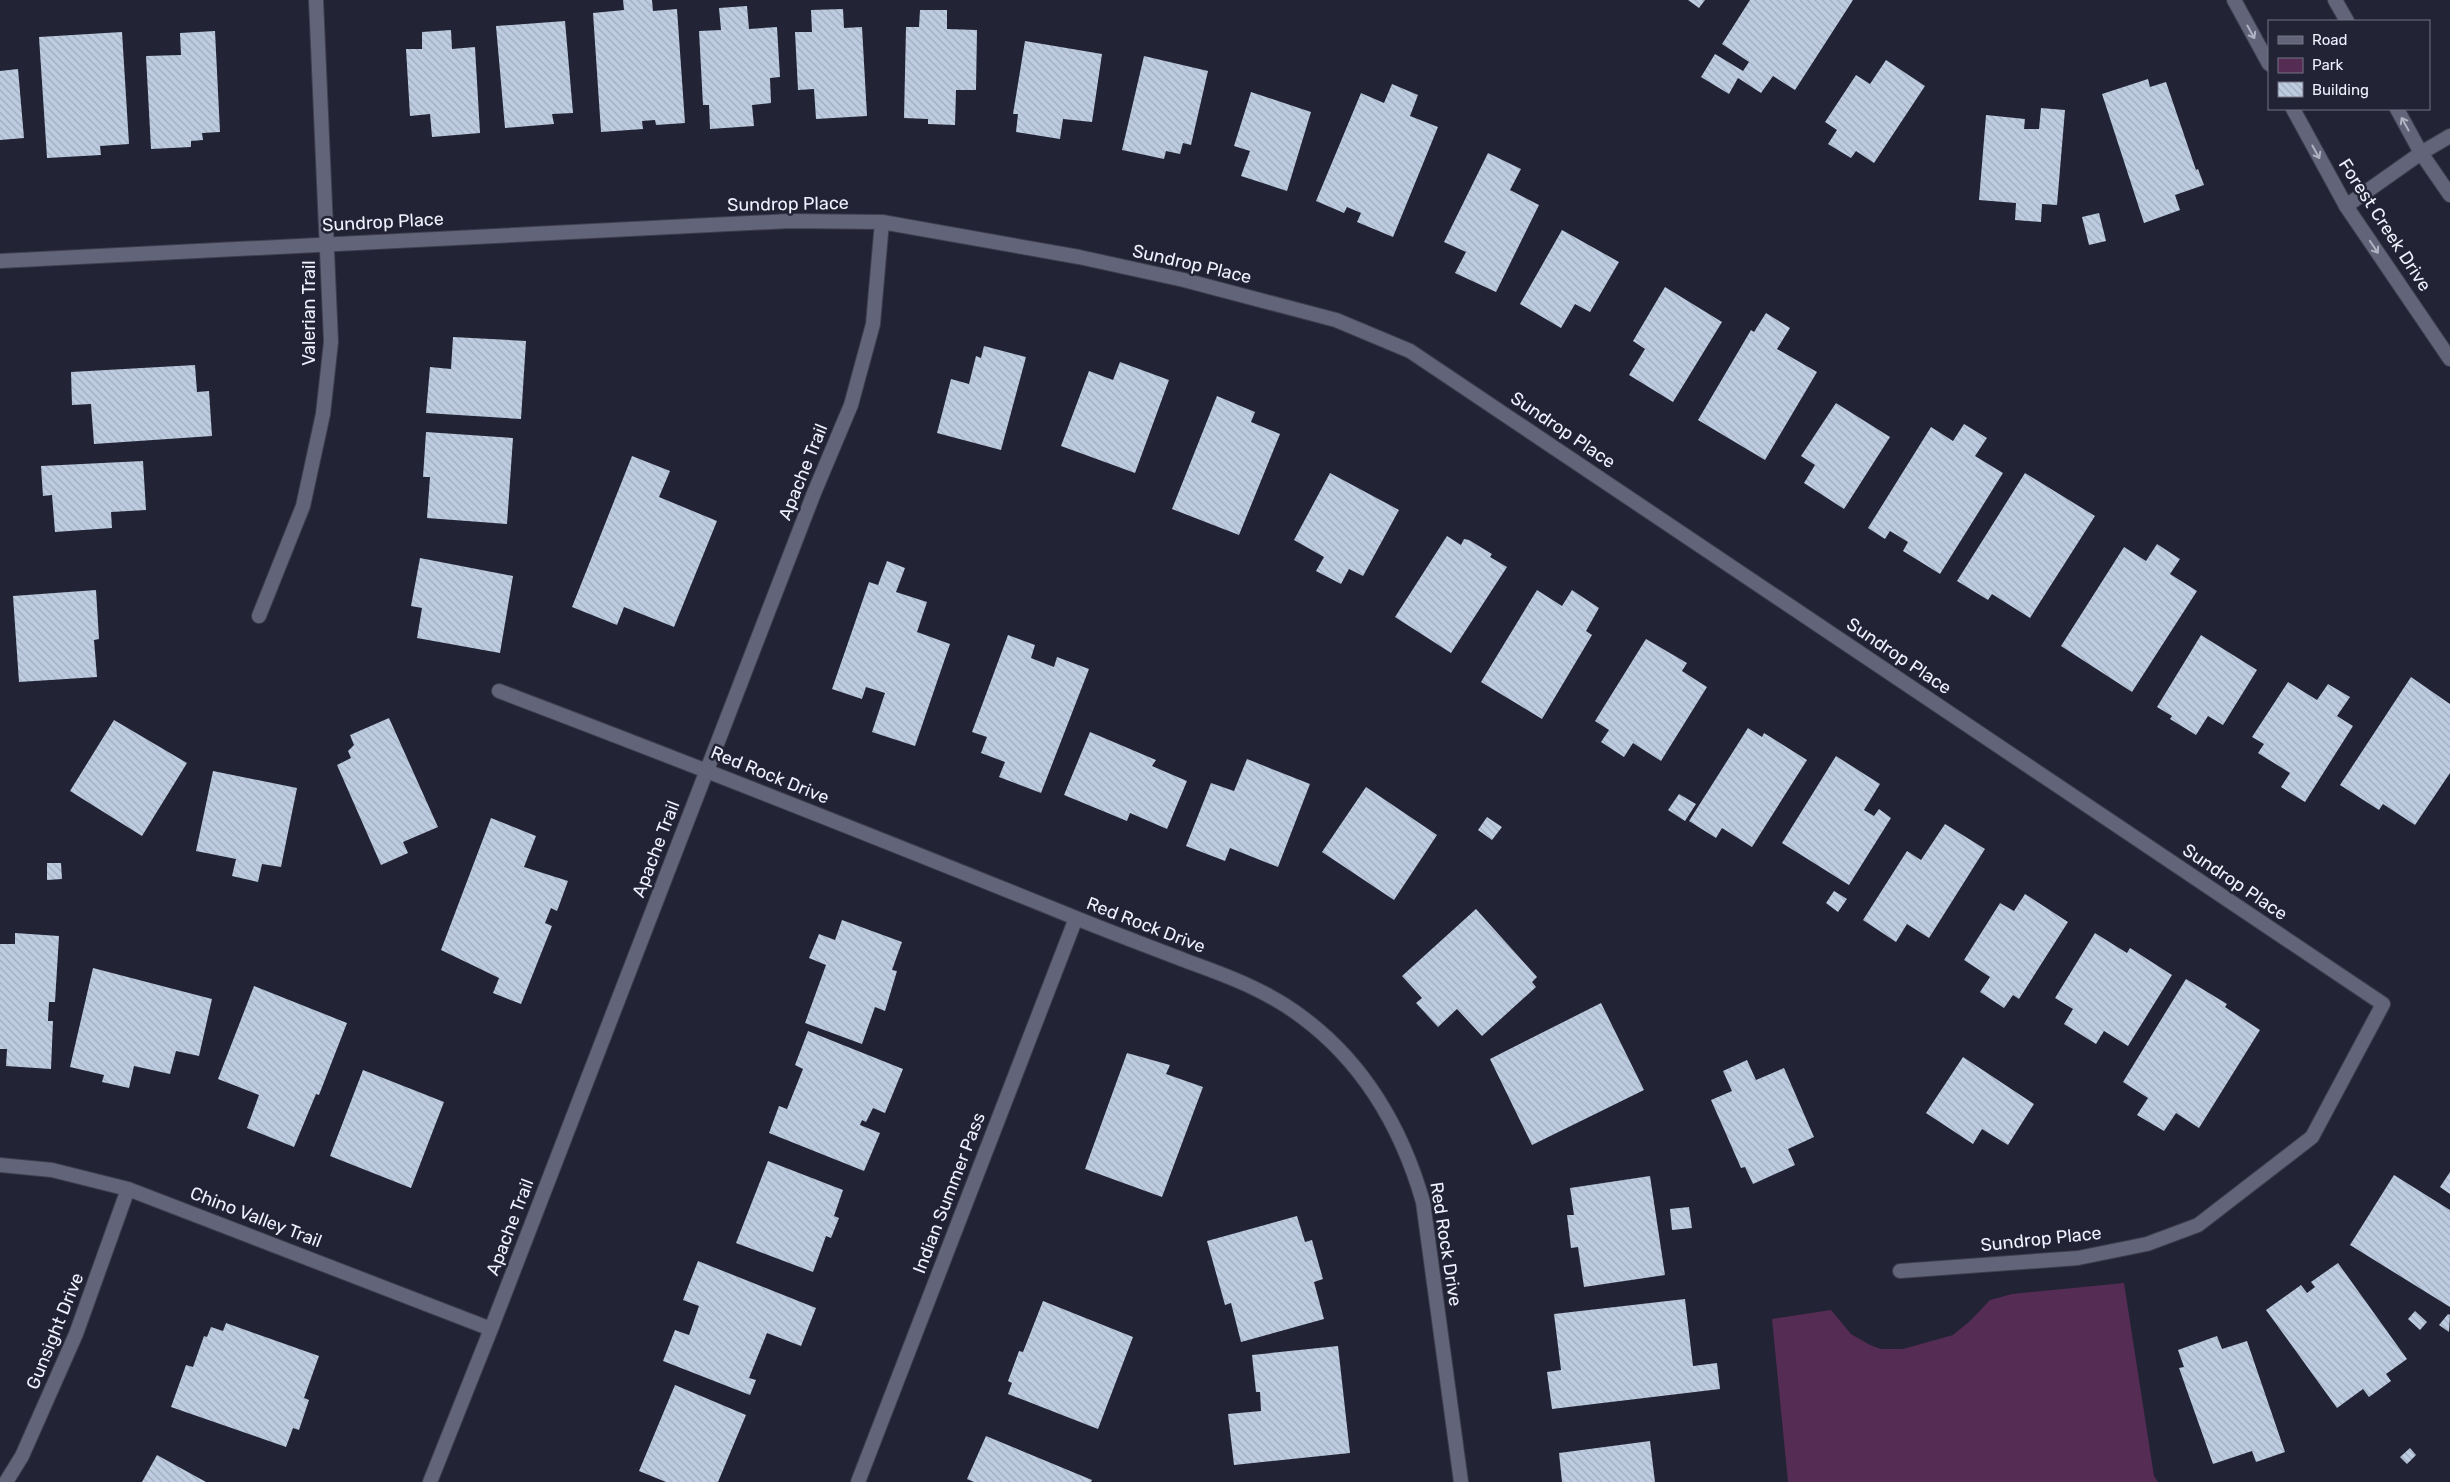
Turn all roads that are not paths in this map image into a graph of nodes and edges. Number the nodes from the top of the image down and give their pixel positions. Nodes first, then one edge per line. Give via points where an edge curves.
1 (316, 0) edge
2 (2234, 0) edge
3 (2335, 0) edge
4 (2346, 20) edge
5 (2268, 62) edge
6 (2294, 110) edge
7 (2397, 110) edge
8 (2450, 136) edge
9 (2421, 153) junction
10 (2450, 195) edge
11 (2346, 206) junction
12 (882, 222) junction
13 (327, 244) junction
14 (0, 261) edge
15 (2450, 359) edge
16 (259, 616) dead end
17 (499, 691) dead end
18 (707, 770) junction
19 (1076, 918) junction
20 (0, 1165) edge
21 (128, 1189) junction
22 (1900, 1271) dead end
23 (491, 1329) junction
24 (6, 1482) edge
25 (430, 1482) edge
26 (858, 1482) edge
27 (1462, 1482) edge

1 - 13 street, Valerian Trail
2 -> 5 street
3 - 4 street
6 -> 11 street, Forest Creek Drive
9 -> 7 street
8 - 9 street
9 - 10 street
9 - 11 street
11 -> 15 street, Forest Creek Drive
12 - 13 street, Sundrop Place via 790,221
12 - 18 street, Apache Trail via 873,324 851,405
12 - 22 street, Sundrop Place via 1079,257 1184,280 1336,320 1410,351 2383,1004 2312,1137 2198,1224 2147,1244 2078,1258
13 - 14 street, Sundrop Place
13 - 16 street, Valerian Trail via 331,342 323,414 303,506
17 - 18 street, Red Rock Drive
18 - 19 street, Red Rock Drive
18 - 23 street, Apache Trail
19 - 26 street, Indian Summer Pass
19 - 27 street, Red Rock Drive via 1247,983 1301,1016 1326,1037 1370,1086 1387,1112 1414,1171 1423,1202
20 - 21 street, Chino Valley Trail via 52,1170
21 - 23 street, Chino Valley Trail
21 - 24 street, Gunsight Drive via 76,1334 22,1456
23 - 25 street, Apache Trail

